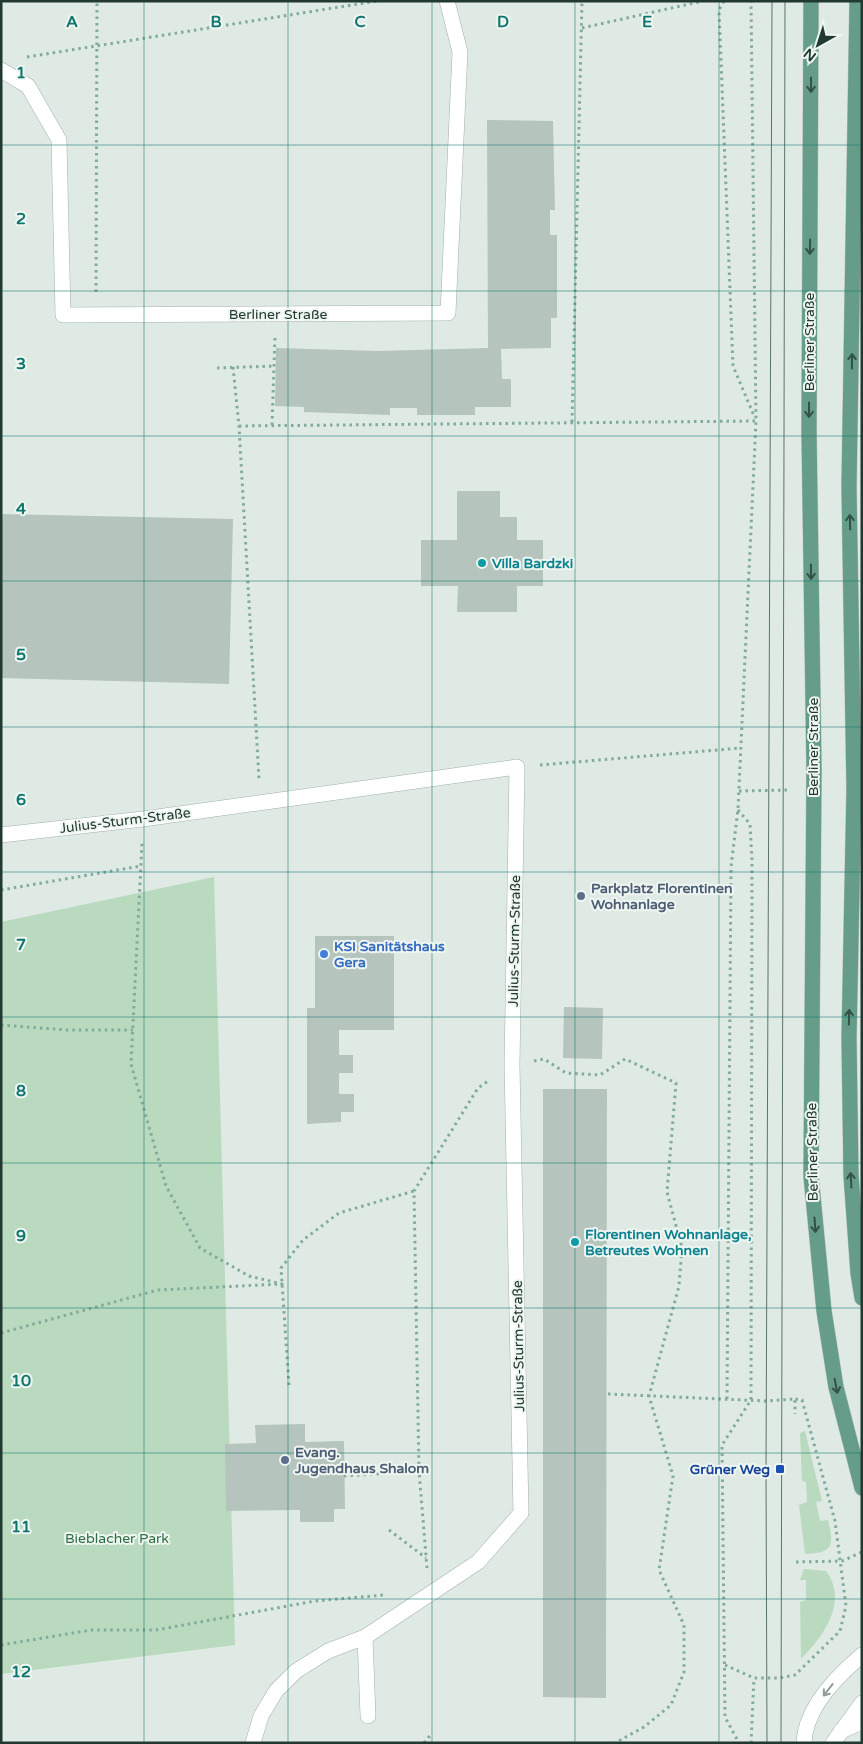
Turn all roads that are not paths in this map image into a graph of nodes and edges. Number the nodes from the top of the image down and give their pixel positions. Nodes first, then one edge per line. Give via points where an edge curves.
1 (447, 1) edge
2 (811, 1) edge
3 (857, 1) edge
4 (4, 71) edge
5 (858, 120) edge
6 (1, 835) edge
7 (862, 1298) edge
8 (862, 1488) edge
9 (365, 1637) junction
10 (862, 1655) edge
11 (862, 1703) edge
12 (368, 1716) dead end
13 (862, 1722) edge
14 (837, 1737) edge
15 (253, 1743) edge
16 (804, 1743) edge

1 - 4 street, Berliner Straße via 460,52 448,313 63,315 58,140 28,86
2 -> 8 main road, Berliner Straße via 809,431 814,770 811,1176 824,1311 836,1387
3 - 5 main road
7 -> 5 main road via 851,1175 849,1038 854,818 849,487
6 - 9 street, Julius-Sturm-Straße via 143,819 516,767 512,1065 521,1513 478,1562
9 - 12 street
9 - 15 street, Julius-Sturm-Straße via 328,1651 296,1671 276,1691 262,1716
10 -> 16 street via 821,1699 809,1720
11 - 14 street
13 - 14 street

